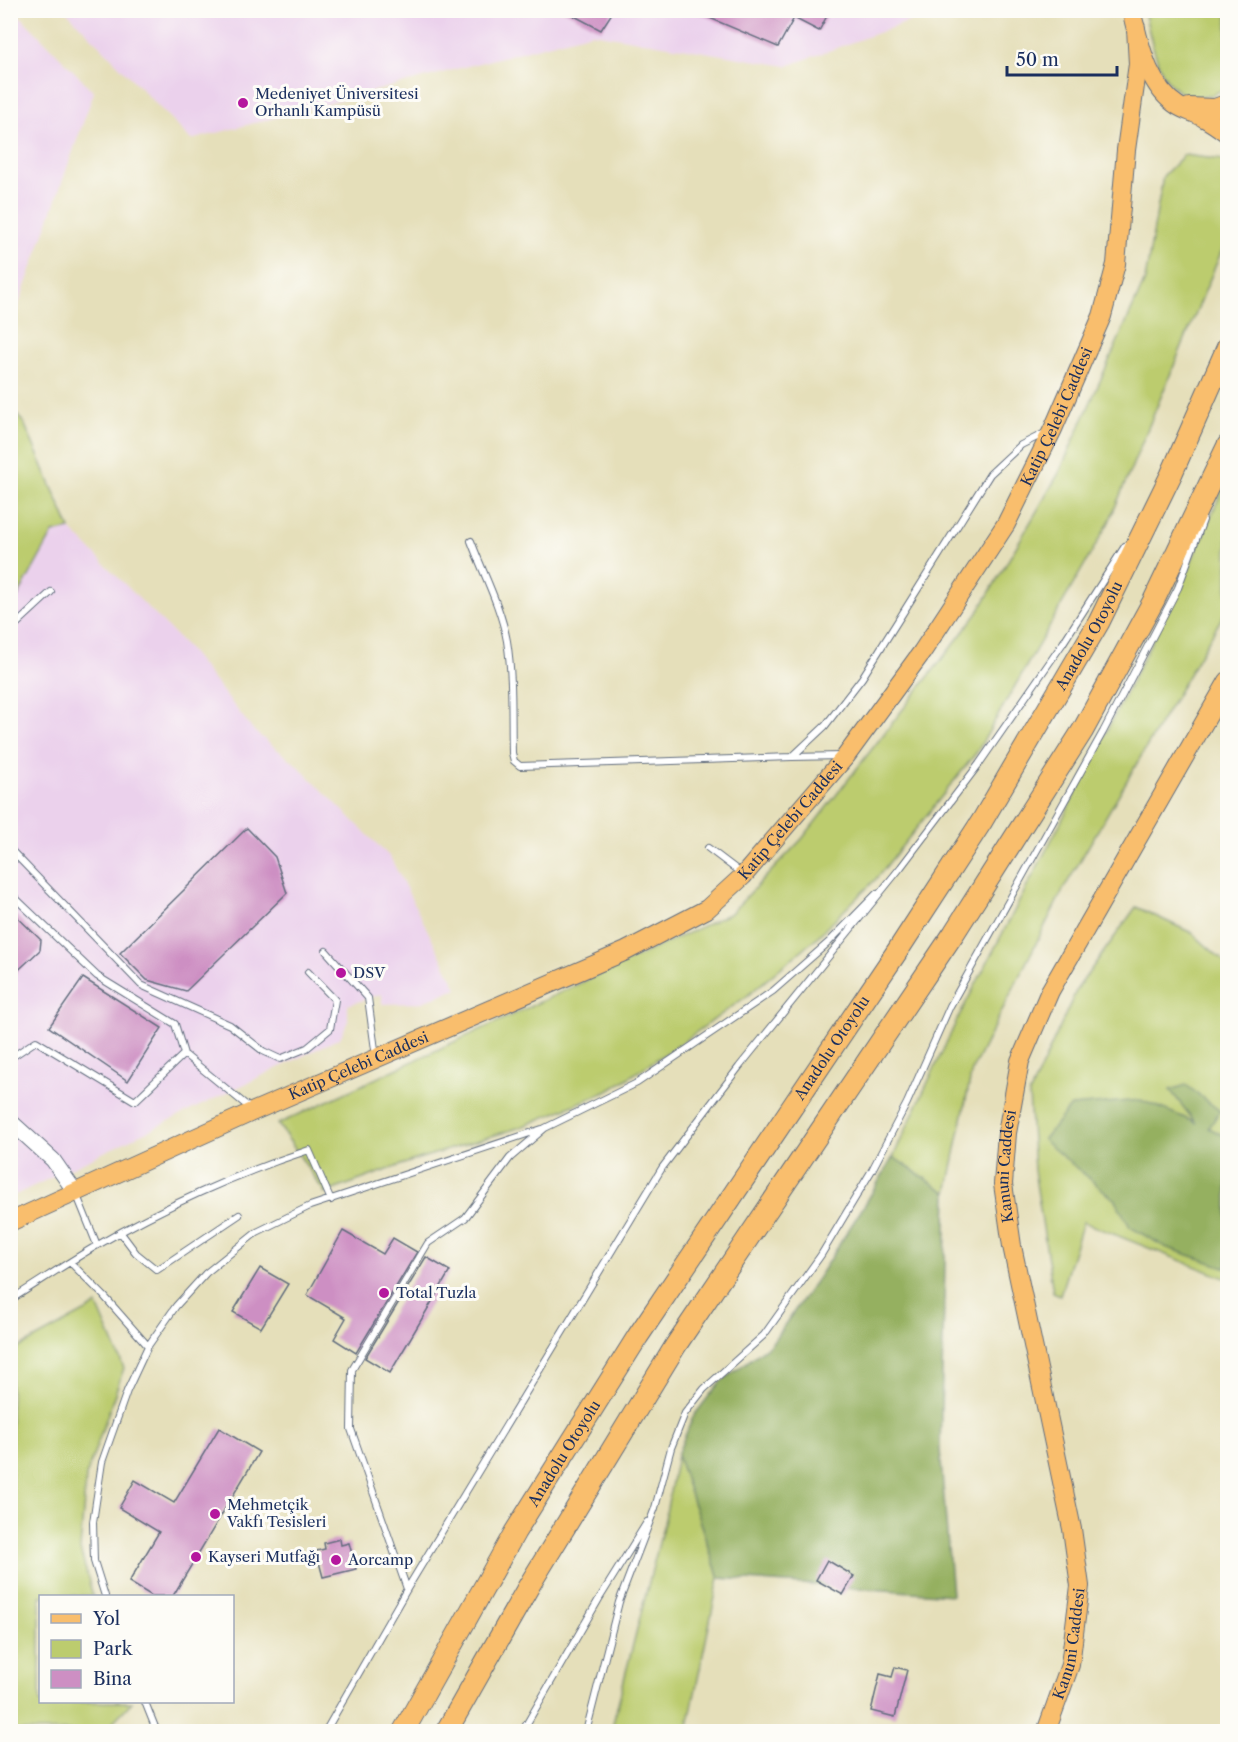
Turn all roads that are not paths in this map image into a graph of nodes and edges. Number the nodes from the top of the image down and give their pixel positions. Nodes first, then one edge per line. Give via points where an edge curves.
1 (1134, 19) edge
2 (1227, 103) edge
3 (1178, 106) junction
4 (1227, 134) edge
5 (1227, 346) edge
6 (1053, 429) junction
7 (1227, 445) edge
8 (1227, 452) edge
9 (1171, 475) junction
10 (1209, 504) dead end
11 (1205, 515) dead end
12 (1133, 534) dead end
13 (471, 541) dead end
14 (1127, 544) dead end
15 (51, 592) dead end
16 (10, 630) edge
17 (1227, 681) edge
18 (846, 756) junction
19 (792, 757) junction
20 (708, 848) dead end
21 (10, 849) edge
22 (901, 867) junction
23 (743, 876) junction
24 (10, 893) edge
25 (326, 951) dead end
26 (308, 972) dead end
27 (184, 1054) junction
28 (10, 1055) edge
29 (376, 1058) junction
30 (254, 1111) junction
31 (10, 1121) edge
32 (545, 1128) junction
33 (76, 1193) junction
34 (331, 1200) junction
35 (239, 1215) dead end
36 (10, 1222) edge
37 (121, 1233) junction
38 (97, 1245) junction
39 (70, 1262) junction
40 (10, 1300) edge
41 (148, 1346) junction
42 (656, 1508) junction
43 (408, 1589) junction
44 (105, 1595) edge
45 (146, 1703) edge
46 (335, 1715) junction
47 (157, 1731) edge
48 (321, 1731) edge
49 (325, 1731) edge
50 (403, 1731) edge
51 (446, 1731) edge
52 (522, 1731) edge
53 (586, 1731) edge
54 (1046, 1731) edge

1 - 3 main road via 1154,81
1 - 6 main road, Katip Çelebi Caddesi via 1138,64 1116,264 1102,316
2 - 3 main road via 1202,109
3 - 4 main road via 1204,117
5 - 9 highway, Anadolu Otoyolu
6 - 18 main road, Katip Çelebi Caddesi via 1006,524 922,652
6 - 19 lane via 1021,445 990,474 861,678 825,726
7 - 51 highway via 1154,600 1083,730 954,933 676,1345 535,1574
8 - 10 lane
9 - 12 lane
9 - 50 highway, Anadolu Otoyolu via 1099,622 982,821 638,1336 515,1532
11 - 42 lane via 1173,598 951,1006 872,1170 821,1255 764,1335 704,1389 685,1413 671,1448
13 - 19 lane via 507,640 512,753 520,766
14 - 22 lane via 979,764
15 - 16 lane
17 - 54 main road, Kanuni Caddesi via 1050,991 1020,1061 1006,1133 1003,1184 1012,1246 1072,1529 1080,1586 1070,1665
18 - 19 lane
18 - 23 main road, Katip Çelebi Caddesi
20 - 23 lane
21 - 26 lane via 141,985 230,1025 280,1059 307,1048 330,1029 335,1000
22 - 32 lane via 829,942 773,992 637,1083
22 - 43 lane via 662,1168
23 - 29 main road, Katip Çelebi Caddesi via 707,909 626,951
24 - 27 lane via 97,976 175,1024
25 - 29 lane via 368,998
27 - 28 lane via 135,1101 36,1041
27 - 30 lane
29 - 30 main road, Katip Çelebi Caddesi
30 - 33 main road, Katip Çelebi Caddesi
31 - 33 street via 53,1160
32 - 34 lane
32 - 43 lane via 510,1158 465,1218 428,1243 352,1370 351,1429
33 - 36 main road, Katip Çelebi Caddesi
33 - 38 lane
34 - 37 lane via 309,1149 194,1196
34 - 41 lane via 257,1232 231,1252 176,1306
35 - 37 lane via 157,1270 136,1253
37 - 38 lane
38 - 39 lane
39 - 40 lane
39 - 41 lane
41 - 44 lane via 102,1462 93,1522 94,1561
42 - 52 lane
42 - 53 lane via 619,1602
43 - 46 lane
45 - 47 lane
46 - 48 lane
46 - 49 lane

